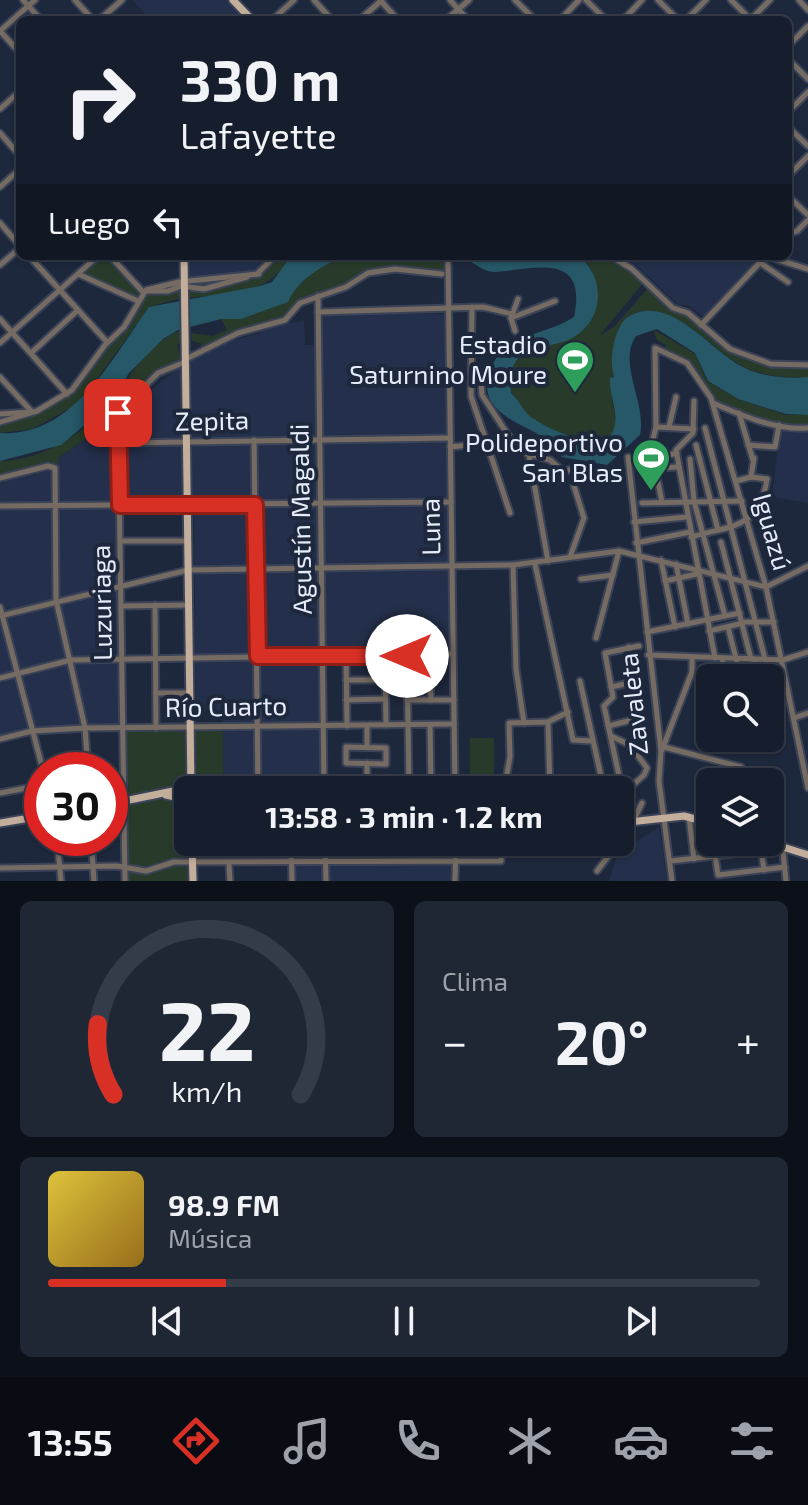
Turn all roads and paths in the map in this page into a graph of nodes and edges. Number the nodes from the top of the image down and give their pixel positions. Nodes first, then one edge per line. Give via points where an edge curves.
1 (23, 0) edge
2 (35, 0) edge
3 (75, 0) edge
4 (122, 0) edge
5 (233, 0) edge
6 (294, 0) edge
7 (314, 0) edge
8 (381, 0) edge
9 (450, 0) edge
10 (469, 0) edge
11 (579, 0) edge
12 (586, 0) edge
13 (642, 0) edge
14 (658, 0) edge
15 (706, 0) edge
16 (731, 0) edge
17 (770, 0) edge
18 (799, 0) edge
19 (517, 1) edge
20 (29, 6) junction
21 (459, 9) junction
22 (808, 10) edge
23 (17, 16) edge
24 (38, 16) edge
25 (89, 16) edge
26 (104, 16) edge
27 (248, 16) edge
28 (276, 16) edge
29 (328, 16) edge
30 (363, 16) edge
31 (395, 16) edge
32 (451, 16) edge
33 (465, 16) edge
34 (531, 16) edge
35 (564, 16) edge
36 (602, 16) edge
37 (627, 16) edge
38 (674, 16) edge
39 (690, 16) edge
40 (746, 16) edge
41 (754, 16) edge
42 (16, 17) edge
43 (808, 26) edge
44 (0, 31) edge
45 (792, 42) edge
46 (16, 49) edge
47 (792, 63) edge
48 (808, 79) edge
49 (808, 92) edge
50 (16, 95) edge
51 (792, 108) edge
52 (0, 109) edge
53 (792, 131) edge
54 (0, 133) edge
55 (808, 146) edge
56 (16, 151) edge
57 (808, 156) edge
58 (792, 172) edge
59 (16, 173) edge
60 (0, 187) edge
61 (792, 200) edge
62 (808, 217) edge
63 (0, 223) edge
64 (792, 233) edge
65 (16, 242) edge
66 (16, 251) edge
67 (33, 260) edge
68 (94, 260) edge
69 (114, 260) edge
70 (184, 260) edge
71 (271, 260) edge
72 (618, 260) edge
73 (764, 260) edge
74 (779, 260) edge
75 (448, 264) dead end
76 (762, 264) junction
77 (0, 265) edge
78 (808, 269) edge
79 (78, 274) junction
80 (259, 274) junction
81 (442, 274) dead end
82 (208, 280) junction
83 (788, 282) dead end
84 (185, 284) junction
85 (210, 287) junction
86 (60, 290) junction
87 (144, 293) junction
88 (318, 296) junction
89 (518, 299) dead end
90 (138, 301) junction
91 (555, 301) dead end
92 (472, 307) junction
93 (78, 310) junction
94 (448, 310) junction
95 (318, 312) junction
96 (511, 316) junction
97 (0, 319) edge
98 (701, 325) junction
99 (515, 331) dead end
100 (12, 333) junction
101 (107, 342) junction
102 (0, 343) edge
103 (31, 353) junction
104 (186, 361) junction
105 (808, 365) edge
106 (480, 371) dead end
107 (0, 377) edge
108 (67, 394) junction
109 (676, 397) dead end
110 (694, 401) dead end
111 (712, 403) junction
112 (32, 412) junction
113 (739, 413) junction
114 (0, 414) edge
115 (0, 422) edge
116 (779, 425) junction
117 (656, 427) junction
118 (669, 427) junction
119 (705, 428) dead end
120 (808, 428) edge
121 (694, 429) junction
122 (450, 438) junction
123 (254, 440) junction
124 (320, 440) junction
125 (186, 441) junction
126 (120, 443) junction
127 (489, 443) junction
128 (696, 445) dead end
129 (752, 445) junction
130 (450, 447) junction
131 (677, 452) junction
132 (529, 455) junction
133 (628, 457) dead end
134 (654, 459) junction
135 (690, 459) dead end
136 (679, 467) junction
137 (656, 468) junction
138 (618, 473) dead end
139 (751, 477) junction
140 (0, 478) edge
141 (736, 481) junction
142 (574, 486) dead end
143 (684, 501) junction
144 (694, 501) junction
145 (709, 501) junction
146 (723, 501) junction
147 (742, 501) junction
148 (451, 502) junction
149 (662, 502) junction
150 (642, 503) dead end
151 (320, 504) junction
152 (120, 505) junction
153 (187, 505) junction
154 (255, 505) junction
155 (0, 506) edge
156 (55, 506) junction
157 (510, 513) dead end
158 (687, 517) junction
159 (748, 521) junction
160 (634, 522) junction
161 (730, 527) junction
162 (718, 530) junction
163 (704, 533) junction
164 (690, 535) junction
165 (121, 541) junction
166 (188, 541) junction
167 (721, 542) dead end
168 (636, 543) junction
169 (619, 551) junction
170 (637, 555) junction
171 (570, 558) junction
172 (661, 560) junction
173 (548, 561) junction
174 (535, 564) junction
175 (676, 564) junction
176 (513, 565) junction
177 (452, 566) junction
178 (808, 566) edge
179 (322, 567) junction
180 (256, 569) junction
181 (188, 570) junction
182 (697, 572) junction
183 (716, 574) junction
184 (613, 575) junction
185 (679, 578) junction
186 (731, 578) junction
187 (581, 579) dead end
188 (665, 581) junction
189 (747, 582) junction
190 (122, 583) junction
191 (766, 587) junction
192 (56, 600) junction
193 (155, 605) junction
194 (189, 605) junction
195 (122, 606) junction
196 (0, 607) edge
197 (740, 613) junction
198 (1, 615) edge
199 (725, 616) junction
200 (707, 621) junction
201 (743, 622) junction
202 (757, 622) junction
203 (774, 622) junction
204 (688, 624) junction
205 (675, 627) junction
206 (728, 627) junction
207 (709, 631) junction
208 (647, 632) junction
209 (596, 638) dead end
210 (639, 646) dead end
211 (629, 647) junction
212 (808, 652) edge
213 (453, 654) junction
214 (429, 655) junction
215 (648, 655) junction
216 (258, 656) junction
217 (323, 656) junction
218 (346, 656) junction
219 (385, 656) junction
220 (407, 656) junction
221 (692, 657) junction
222 (122, 658) junction
223 (190, 658) junction
224 (718, 658) junction
225 (736, 658) junction
226 (155, 659) junction
227 (752, 659) junction
228 (765, 659) junction
229 (71, 660) junction
230 (783, 660) junction
231 (721, 664) edge
232 (738, 664) edge
233 (754, 664) edge
234 (17, 674) junction
235 (0, 678) edge
236 (346, 680) junction
237 (385, 680) junction
238 (580, 681) dead end
239 (634, 682) junction
240 (611, 687) junction
241 (156, 693) junction
242 (190, 693) junction
243 (385, 699) junction
244 (346, 700) junction
245 (407, 700) junction
246 (431, 700) junction
247 (454, 700) junction
248 (568, 712) junction
249 (808, 713) edge
250 (794, 718) junction
251 (548, 722) junction
252 (524, 723) junction
253 (454, 724) junction
254 (386, 725) junction
255 (408, 725) junction
256 (430, 725) junction
257 (347, 726) junction
258 (367, 726) junction
259 (608, 726) junction
260 (258, 727) junction
261 (323, 727) junction
262 (85, 728) junction
263 (124, 728) junction
264 (156, 728) junction
265 (190, 728) junction
266 (32, 731) junction
267 (610, 736) junction
268 (0, 739) edge
269 (592, 741) junction
270 (367, 747) junction
271 (663, 749) junction
272 (38, 752) edge
273 (87, 752) edge
274 (124, 752) edge
275 (367, 763) junction
276 (741, 768) edge
277 (190, 776) edge
278 (258, 776) edge
279 (324, 776) edge
280 (367, 776) edge
281 (409, 776) edge
282 (431, 776) edge
283 (455, 776) edge
284 (505, 776) edge
285 (550, 776) edge
286 (601, 776) edge
287 (619, 776) edge
288 (807, 777) edge
289 (634, 784) edge
290 (24, 788) edge
291 (808, 788) edge
292 (0, 793) edge
293 (174, 794) edge
294 (174, 794) edge
295 (160, 796) junction
296 (174, 798) edge
297 (128, 802) edge
298 (128, 802) edge
299 (642, 803) dead end
300 (690, 819) junction
301 (664, 820) junction
302 (696, 820) edge
303 (24, 821) edge
304 (634, 822) edge
305 (634, 824) edge
306 (0, 825) edge
307 (784, 845) edge
308 (808, 852) edge
309 (58, 856) edge
310 (92, 856) edge
311 (125, 856) edge
312 (193, 856) edge
313 (292, 856) edge
314 (325, 856) edge
315 (456, 856) edge
316 (501, 856) edge
317 (608, 856) edge
318 (722, 856) edge
319 (762, 856) edge
320 (781, 856) edge
321 (714, 857) junction
322 (694, 859) junction
323 (670, 861) junction
324 (456, 862) junction
325 (292, 863) junction
326 (193, 864) junction
327 (229, 864) junction
328 (325, 864) junction
329 (93, 866) junction
330 (59, 867) junction
331 (125, 867) junction
332 (785, 867) junction
333 (0, 868) edge
334 (764, 870) junction
335 (597, 871) dead end
336 (61, 881) edge
337 (94, 881) edge
338 (125, 881) edge
339 (193, 881) edge
340 (230, 881) edge
341 (292, 881) edge
342 (326, 881) edge
343 (455, 881) edge
344 (672, 881) edge
345 (786, 881) edge

1 - 20 street
2 - 20 street
3 - 25 street
4 - 26 street
5 - 27 main road
6 - 28 street
7 - 29 street
8 - 30 street
8 - 31 street
9 - 21 street
10 - 21 street
11 - 35 street
12 - 36 street
13 - 37 street
14 - 38 street
15 - 39 street
16 - 40 street
17 - 41 street
18 - 22 street
19 - 34 street
20 - 23 street
20 - 24 street
21 - 32 street
21 - 33 street
42 - 44 street
43 - 45 street
44 - 46 street
47 - 48 street
49 - 51 street
50 - 52 street
53 - 55 street
54 - 56 street
57 - 58 street
59 - 60 street
61 - 62 street
62 - 64 street
63 - 65 street
66 - 77 street
67 - 86 street
68 - 79 street
69 - 87 street
70 - 84 main road
71 - 80 street
72 - 98 street
73 - 76 street
74 - 78 street
75 - 94 street, Luna
76 - 83 street
76 - 98 street
79 - 86 street
79 - 90 street
80 - 82 street
80 - 85 street
81 - 88 street, Luzuriaga via 385,269
82 - 84 street
82 - 85 street
84 - 85 street
84 - 87 street
84 - 104 main road
86 - 93 street
86 - 100 street
87 - 90 street
88 - 95 street, Agustín Magaldi
88 - 104 street, Luzuriaga via 300,303 285,320 238,333
89 - 96 street
90 - 101 street via 124,327
91 - 96 street
92 - 94 street
92 - 96 street
92 - 127 street via 471,396
93 - 101 street
93 - 103 street
94 - 95 street
94 - 122 street, Luna
95 - 124 street, Agustín Magaldi
96 - 99 street
97 - 100 street
98 - 105 street via 730,349 753,359
100 - 102 street
100 - 103 street
101 - 108 street
103 - 108 street
104 - 125 main road
104 - 126 street, Luzuriaga via 160,371 119,410
106 - 132 street via 482,395 508,435
107 - 112 street
108 - 112 street
109 - 118 street
110 - 121 street
111 - 113 street
111 - 117 street, Iguazú via 687,363 655,348
111 - 141 street, Iguazú
112 - 114 street
112 - 115 street
113 - 116 street
113 - 129 street
116 - 120 street
116 - 129 street via 773,448
117 - 118 street
117 - 134 street via 651,441
118 - 121 street
119 - 146 street
121 - 131 street
122 - 124 street, Zepita
122 - 130 street, Luna
123 - 124 street, Zepita
123 - 125 street, Zepita
123 - 154 street
124 - 151 street, Agustín Magaldi
125 - 126 street, Zepita
125 - 153 main road
126 - 152 street, Luzuriaga
127 - 130 street
127 - 157 street
128 - 145 street
129 - 139 street
130 - 148 street, Luna
131 - 134 street
131 - 136 street
132 - 138 street via 550,460 564,472
132 - 173 street
133 - 160 street, Zavaleta
134 - 137 street
135 - 144 street
136 - 137 street
136 - 143 street
137 - 149 street
139 - 141 street
139 - 159 street via 768,479 764,503
140 - 156 street via 48,466 55,470
141 - 147 street, Iguazú
142 - 171 street via 584,518
143 - 144 street
143 - 149 street
143 - 158 street
144 - 145 street
144 - 163 street
145 - 146 street
145 - 162 street
146 - 147 street
146 - 161 street
147 - 159 street, Iguazú
148 - 151 street
148 - 177 street, Luna
149 - 150 street
151 - 154 street
151 - 179 street, Agustín Magaldi
152 - 153 street
152 - 156 street
152 - 165 street, Luzuriaga
153 - 154 street
153 - 166 main road
154 - 180 street
155 - 156 street
156 - 192 street
158 - 160 street
158 - 164 street
159 - 161 street
159 - 191 street, Iguazú
160 - 168 street, Zavaleta
161 - 162 street
161 - 189 street
162 - 163 street
163 - 164 street
163 - 183 street
164 - 168 street
164 - 182 street
165 - 166 street
165 - 190 street, Luzuriaga
166 - 181 main road
167 - 186 street
168 - 170 street, Zavaleta
169 - 170 street
169 - 171 street
169 - 184 street
170 - 172 street
170 - 208 street, Zavaleta
171 - 173 street
172 - 175 street
172 - 188 street
173 - 174 street
174 - 176 street
174 - 248 street
175 - 182 street
175 - 185 street
176 - 177 street
176 - 252 street via 516,669
177 - 179 street
177 - 213 street, Luna
178 - 191 street
179 - 180 street
179 - 217 street, Agustín Magaldi
180 - 181 street
180 - 216 street
181 - 190 street
181 - 194 main road
182 - 183 street
182 - 185 street
182 - 200 street
183 - 186 street
183 - 199 street
184 - 187 street
184 - 209 street
185 - 188 street
185 - 204 street
186 - 189 street
186 - 197 street
188 - 205 street
189 - 191 street
189 - 202 street
190 - 192 street
190 - 195 street, Luzuriaga
191 - 203 street, Iguazú
192 - 198 street
192 - 229 street
193 - 194 street
193 - 195 street
193 - 226 street
194 - 223 main road
195 - 222 street, Luzuriaga
196 - 198 street
197 - 199 street
197 - 201 street
198 - 234 street
199 - 200 street
200 - 204 street
200 - 207 street
201 - 202 street
201 - 206 street
201 - 227 street
202 - 203 street
202 - 228 street
203 - 230 street, Iguazú
204 - 205 street
205 - 208 street
206 - 207 street
206 - 225 street
207 - 224 street
208 - 215 street, Zavaleta
210 - 211 street
211 - 239 street
211 - 240 street via 605,653
212 - 230 street
213 - 214 street
213 - 247 street, Luna
214 - 220 street
214 - 246 street
215 - 221 street
215 - 271 street, Zavaleta
216 - 217 street
216 - 223 street
216 - 260 street
217 - 218 street
217 - 261 street, Agustín Magaldi
218 - 219 street
218 - 236 street
219 - 220 street
219 - 237 street
220 - 245 street
221 - 224 street
221 - 271 street via 692,672
222 - 226 street
222 - 229 street
222 - 263 street, Luzuriaga
223 - 226 street
223 - 242 main road
224 - 225 street
224 - 231 street
225 - 227 street
225 - 232 street
226 - 241 street
227 - 228 street
227 - 233 street
228 - 230 street
229 - 234 street
229 - 262 street
230 - 250 street, Iguazú
234 - 235 street
234 - 266 street
236 - 237 street
236 - 244 street
237 - 243 street
238 - 269 street
239 - 240 street
239 - 259 street via 640,718
240 - 259 street via 613,697 604,706
241 - 242 street
241 - 264 street
242 - 265 main road
243 - 244 street
243 - 254 street
244 - 257 street
245 - 246 street
245 - 255 street
246 - 247 street
247 - 253 street, Luna
248 - 251 street
248 - 269 street via 573,740
249 - 250 street
250 - 288 street, Iguazú
251 - 252 street
251 - 285 street
252 - 284 street via 509,723
253 - 256 street, Río Cuarto
253 - 283 street, Luna
254 - 255 street, Río Cuarto
254 - 258 street, Río Cuarto
255 - 256 street, Río Cuarto
255 - 281 street
256 - 282 street
257 - 258 street, Río Cuarto
257 - 261 street, Río Cuarto
258 - 270 street
259 - 267 street
260 - 261 street, Río Cuarto
260 - 265 street, Río Cuarto
260 - 278 street
261 - 279 street, Agustín Magaldi
262 - 263 street, Río Cuarto
262 - 266 street, Río Cuarto
262 - 273 street
263 - 264 street, Río Cuarto
263 - 274 street, Luzuriaga
264 - 265 street, Río Cuarto
265 - 277 main road
266 - 268 street, Río Cuarto
266 - 272 street
267 - 287 street
267 - 289 street via 630,745 647,768
269 - 286 street
270 - 275 street via 386,748 386,764
270 - 275 street via 346,747 346,763
271 - 276 street
271 - 301 street, Zavaleta via 659,781
275 - 280 street
288 - 291 street, Iguazú
290 - 292 street
293 - 295 main road
294 - 297 main road
295 - 296 main road
295 - 298 main road
299 - 304 street
300 - 301 main road
300 - 302 main road
300 - 322 street
301 - 305 main road
301 - 323 street, Zavaleta
303 - 306 main road
307 - 308 main road
309 - 330 street
310 - 329 street
311 - 331 street, Luzuriaga
312 - 326 main road
313 - 325 street
314 - 328 street
315 - 324 street
316 - 324 street via 501,861
317 - 335 street
318 - 321 street
319 - 334 street
320 - 332 street
321 - 322 street
321 - 334 street via 718,875
322 - 323 street
323 - 344 street, Zavaleta
324 - 328 street
324 - 343 street
325 - 327 street
325 - 328 street
325 - 341 street
326 - 327 street
326 - 331 street via 170,862 144,871
326 - 339 main road
327 - 340 street
328 - 342 street
329 - 330 street
329 - 331 street
329 - 337 street
330 - 333 street
330 - 336 street
331 - 338 street, Luzuriaga
332 - 334 street
332 - 345 street

